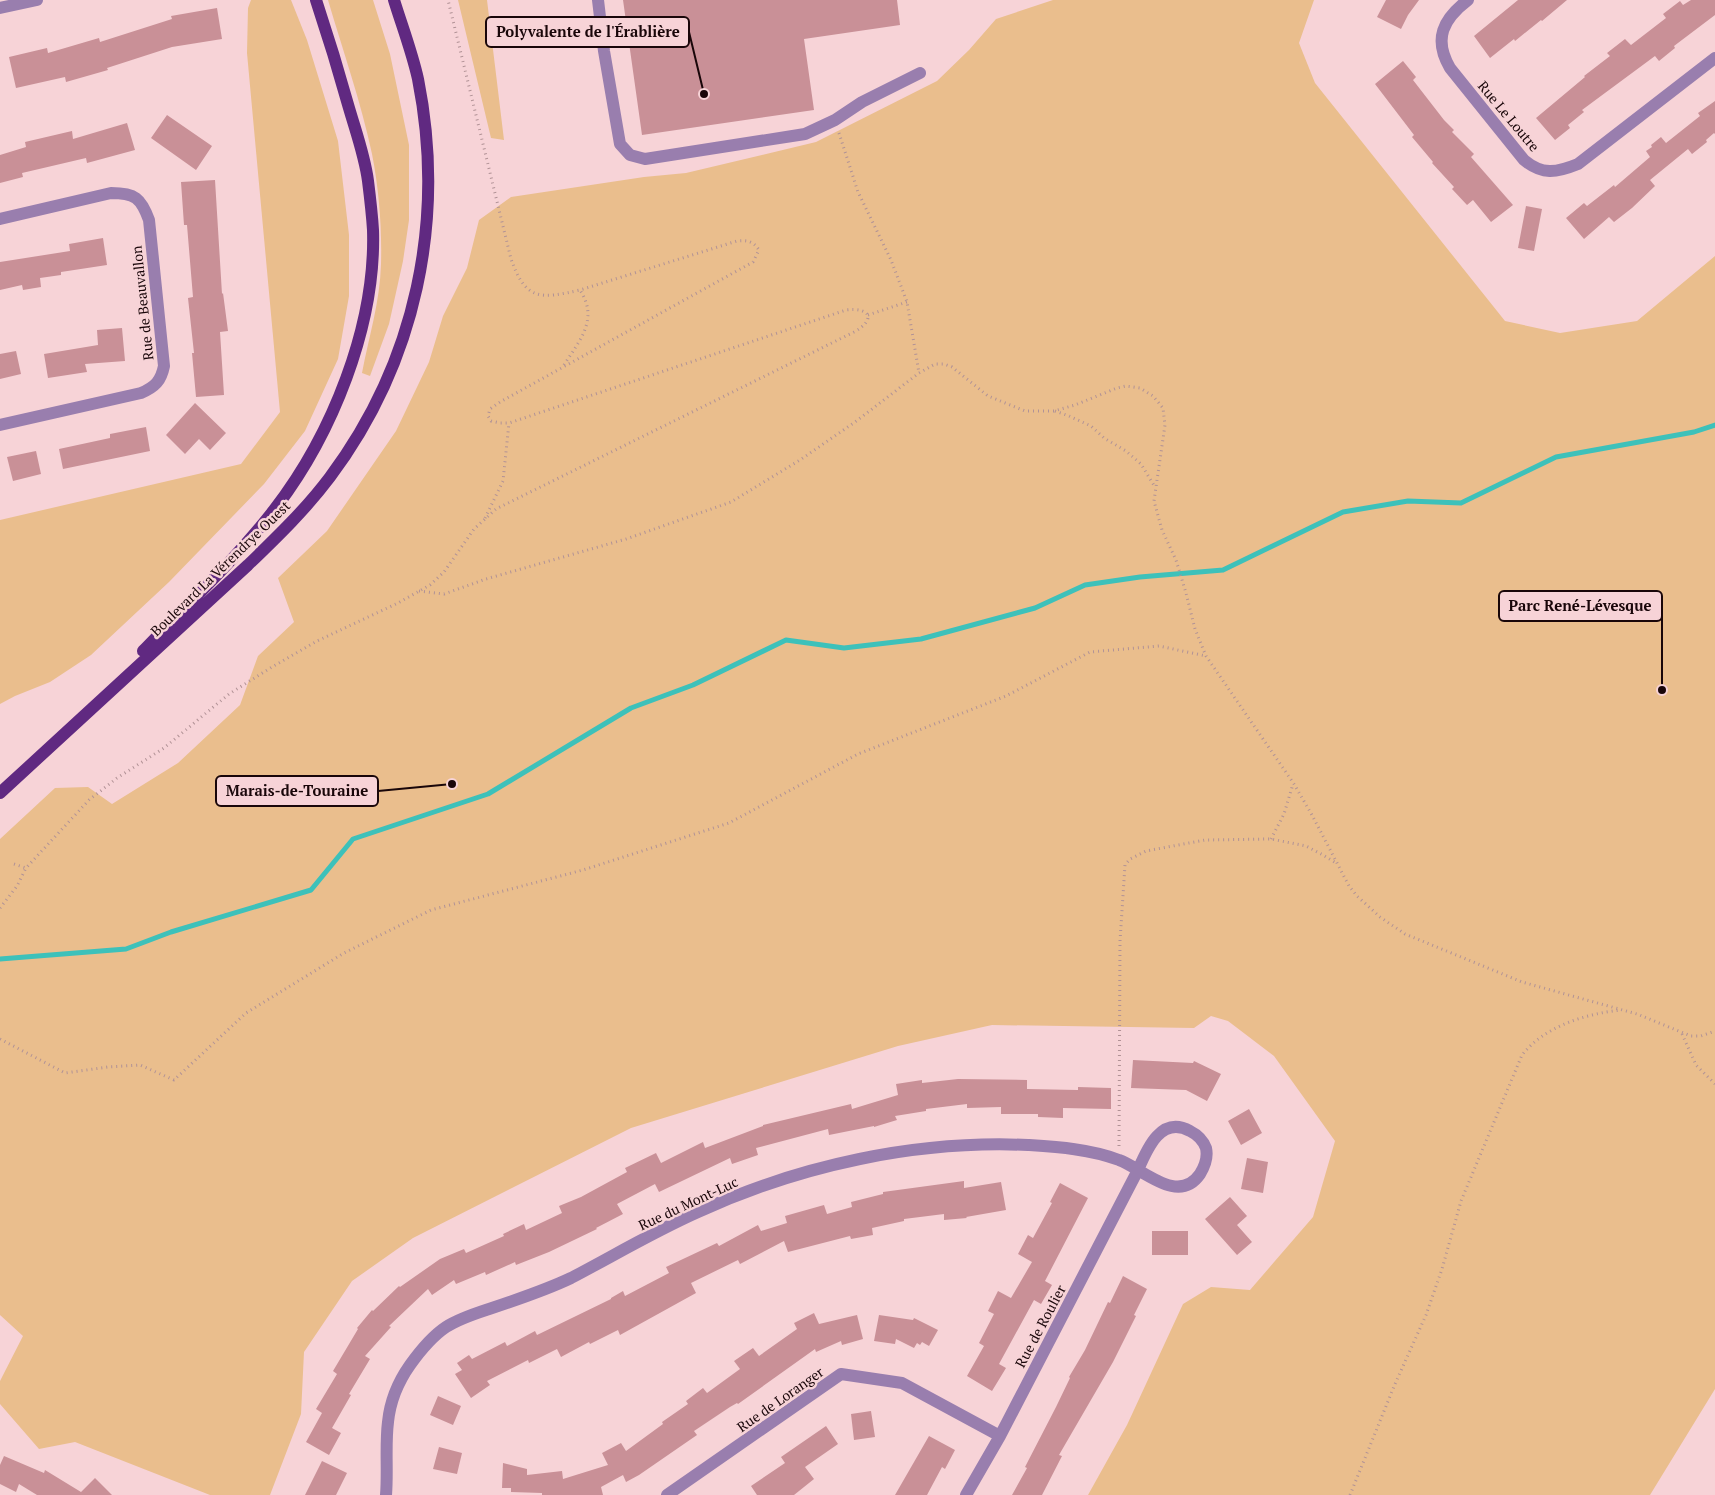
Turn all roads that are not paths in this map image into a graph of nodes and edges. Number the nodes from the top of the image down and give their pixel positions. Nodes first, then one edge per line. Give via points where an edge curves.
1 (37, 0) edge
2 (316, 0) edge
3 (394, 0) edge
4 (598, 0) edge
5 (1468, 0) edge
6 (0, 8) edge
7 (1715, 58) edge
8 (920, 74) dead end
9 (0, 219) edge
10 (0, 425) edge
11 (69, 728) junction
12 (0, 794) edge
13 (1138, 1170) junction
14 (1000, 1436) junction
15 (390, 1494) edge
16 (667, 1495) edge
17 (966, 1495) edge

1 - 6 street
2 - 11 main road via 362,151 373,231 369,286 351,365 311,454 274,510
3 - 11 main road, Boulevard La Vérendrye Ouest via 418,79 429,181 428,213 422,266 409,324 381,394 330,476 288,526
4 - 8 street via 620,144 630,155 645,159 805,134
5 - 7 street, Rue Le Loutre via 1444,24 1441,47 1444,58 1524,160 1541,170 1553,172 1578,164
9 - 10 street, Rue de Beauvallon via 111,193 133,196 140,201 149,220 164,366 158,384 140,393
11 - 12 main road, Boulevard La Vérendrye Ouest
13 - 13 street, Rue du Mont-Luc via 1162,1184 1187,1185 1200,1174 1207,1159 1207,1150 1203,1141 1183,1127 1169,1128 1152,1141
13 - 14 street, Rue de Roulier
13 - 15 street, Rue du Mont-Luc via 1119,1160 1056,1147 928,1149 831,1166 780,1180 698,1212 553,1287 457,1321 423,1347 397,1388 388,1422
14 - 16 street, Rue de Loranger via 902,1383 840,1374
14 - 17 street, Rue de Roulier

